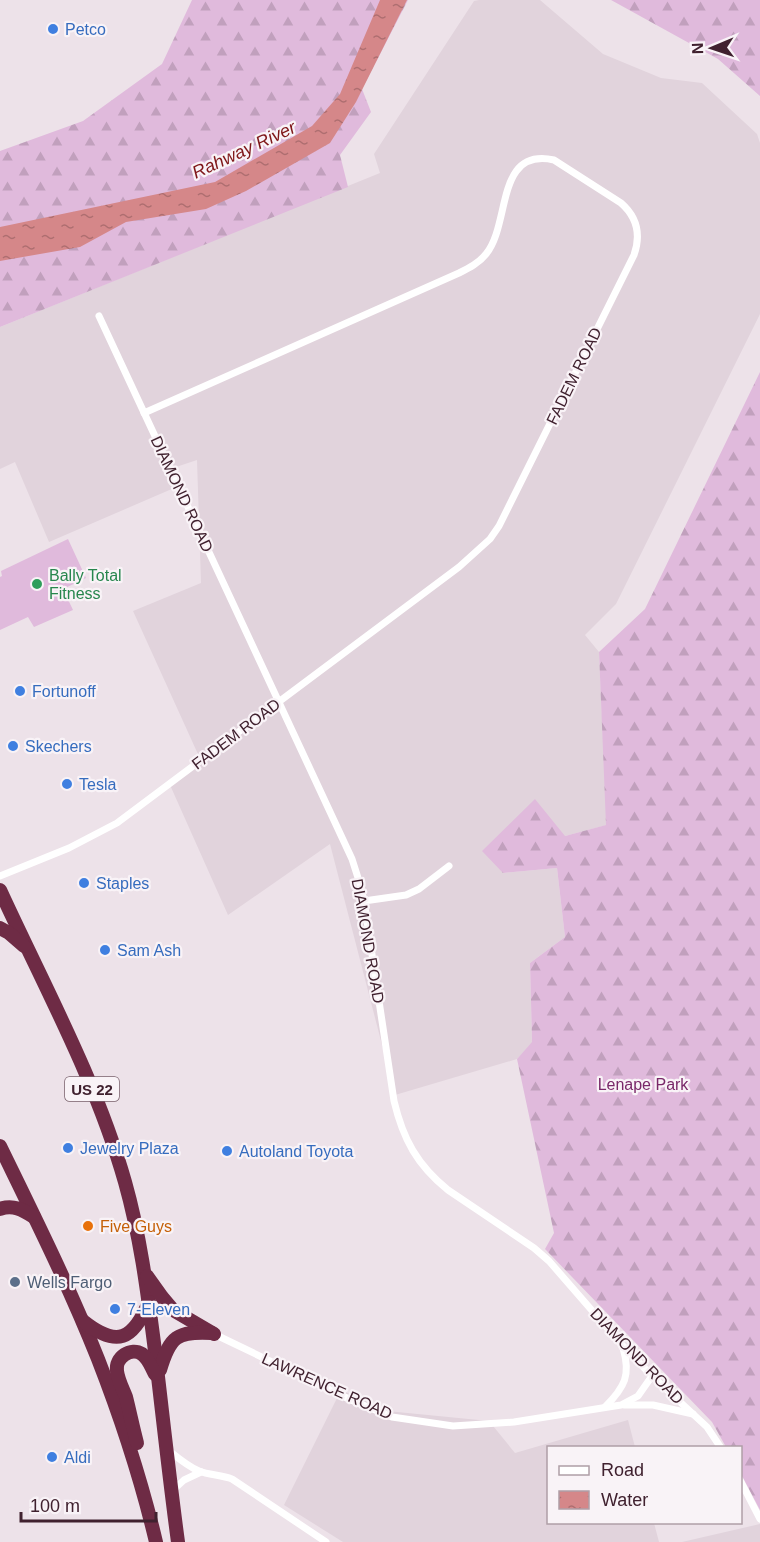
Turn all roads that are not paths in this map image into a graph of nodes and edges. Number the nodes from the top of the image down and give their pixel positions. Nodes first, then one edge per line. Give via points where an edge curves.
1 (99, 316) dead end
2 (144, 413) junction
3 (279, 702) junction
4 (449, 866) dead end
5 (0, 876) edge
6 (0, 890) edge
7 (364, 901) junction
8 (0, 928) edge
9 (28, 949) junction
10 (0, 1146) edge
11 (0, 1209) edge
12 (34, 1217) junction
13 (144, 1271) junction
14 (149, 1301) junction
15 (81, 1319) junction
16 (214, 1334) junction
17 (622, 1345) junction
18 (652, 1377) junction
19 (159, 1379) junction
20 (621, 1405) junction
21 (605, 1407) junction
22 (694, 1415) junction
23 (720, 1446) edge
24 (166, 1447) junction
25 (201, 1472) junction
26 (742, 1482) edge
27 (171, 1492) junction
28 (145, 1501) junction
29 (760, 1519) edge
30 (156, 1542) edge
31 (178, 1542) edge
32 (326, 1542) edge

1 - 2 street, DIAMOND ROAD
2 - 3 street, DIAMOND ROAD
2 - 3 street, FADEM ROAD via 477,263 493,243 512,176 528,161 554,160 621,203 634,220 638,237 634,255 490,539 459,567
3 - 5 street, FADEM ROAD via 117,823
3 - 7 street, DIAMOND ROAD via 352,860
4 - 7 street via 406,895
6 - 9 highway, US 22
7 - 17 street, DIAMOND ROAD via 394,1101 410,1147 437,1181 549,1261
8 - 9 highway
9 - 13 highway, US 22 via 102,1112 125,1182
10 - 12 highway
11 - 12 highway via 12,1207
12 - 15 highway
13 - 14 highway, US 22
13 - 16 highway via 173,1311
14 - 15 highway via 139,1323 124,1335 102,1334
14 - 19 highway, US 22
15 - 28 highway via 123,1426
16 - 19 highway via 192,1332 174,1340 167,1348
16 - 21 street, LAWRENCE ROAD via 392,1417 453,1426 522,1421
17 - 18 street, DIAMOND ROAD
17 - 21 street via 626,1377 618,1394
18 - 20 street, LAWRENCE ROAD via 638,1396
18 - 22 street, DIAMOND ROAD
19 - 24 highway, US 22
19 - 28 highway via 140,1353 129,1352 119,1359 117,1373 139,1453
20 - 21 street, LAWRENCE ROAD
20 - 22 street, LAWRENCE ROAD via 653,1405
22 - 23 street, DIAMOND ROAD via 708,1427
24 - 25 street
24 - 27 highway, US 22
25 - 27 street
25 - 32 street via 232,1479
26 - 29 street
27 - 31 highway, US 22
28 - 30 highway

